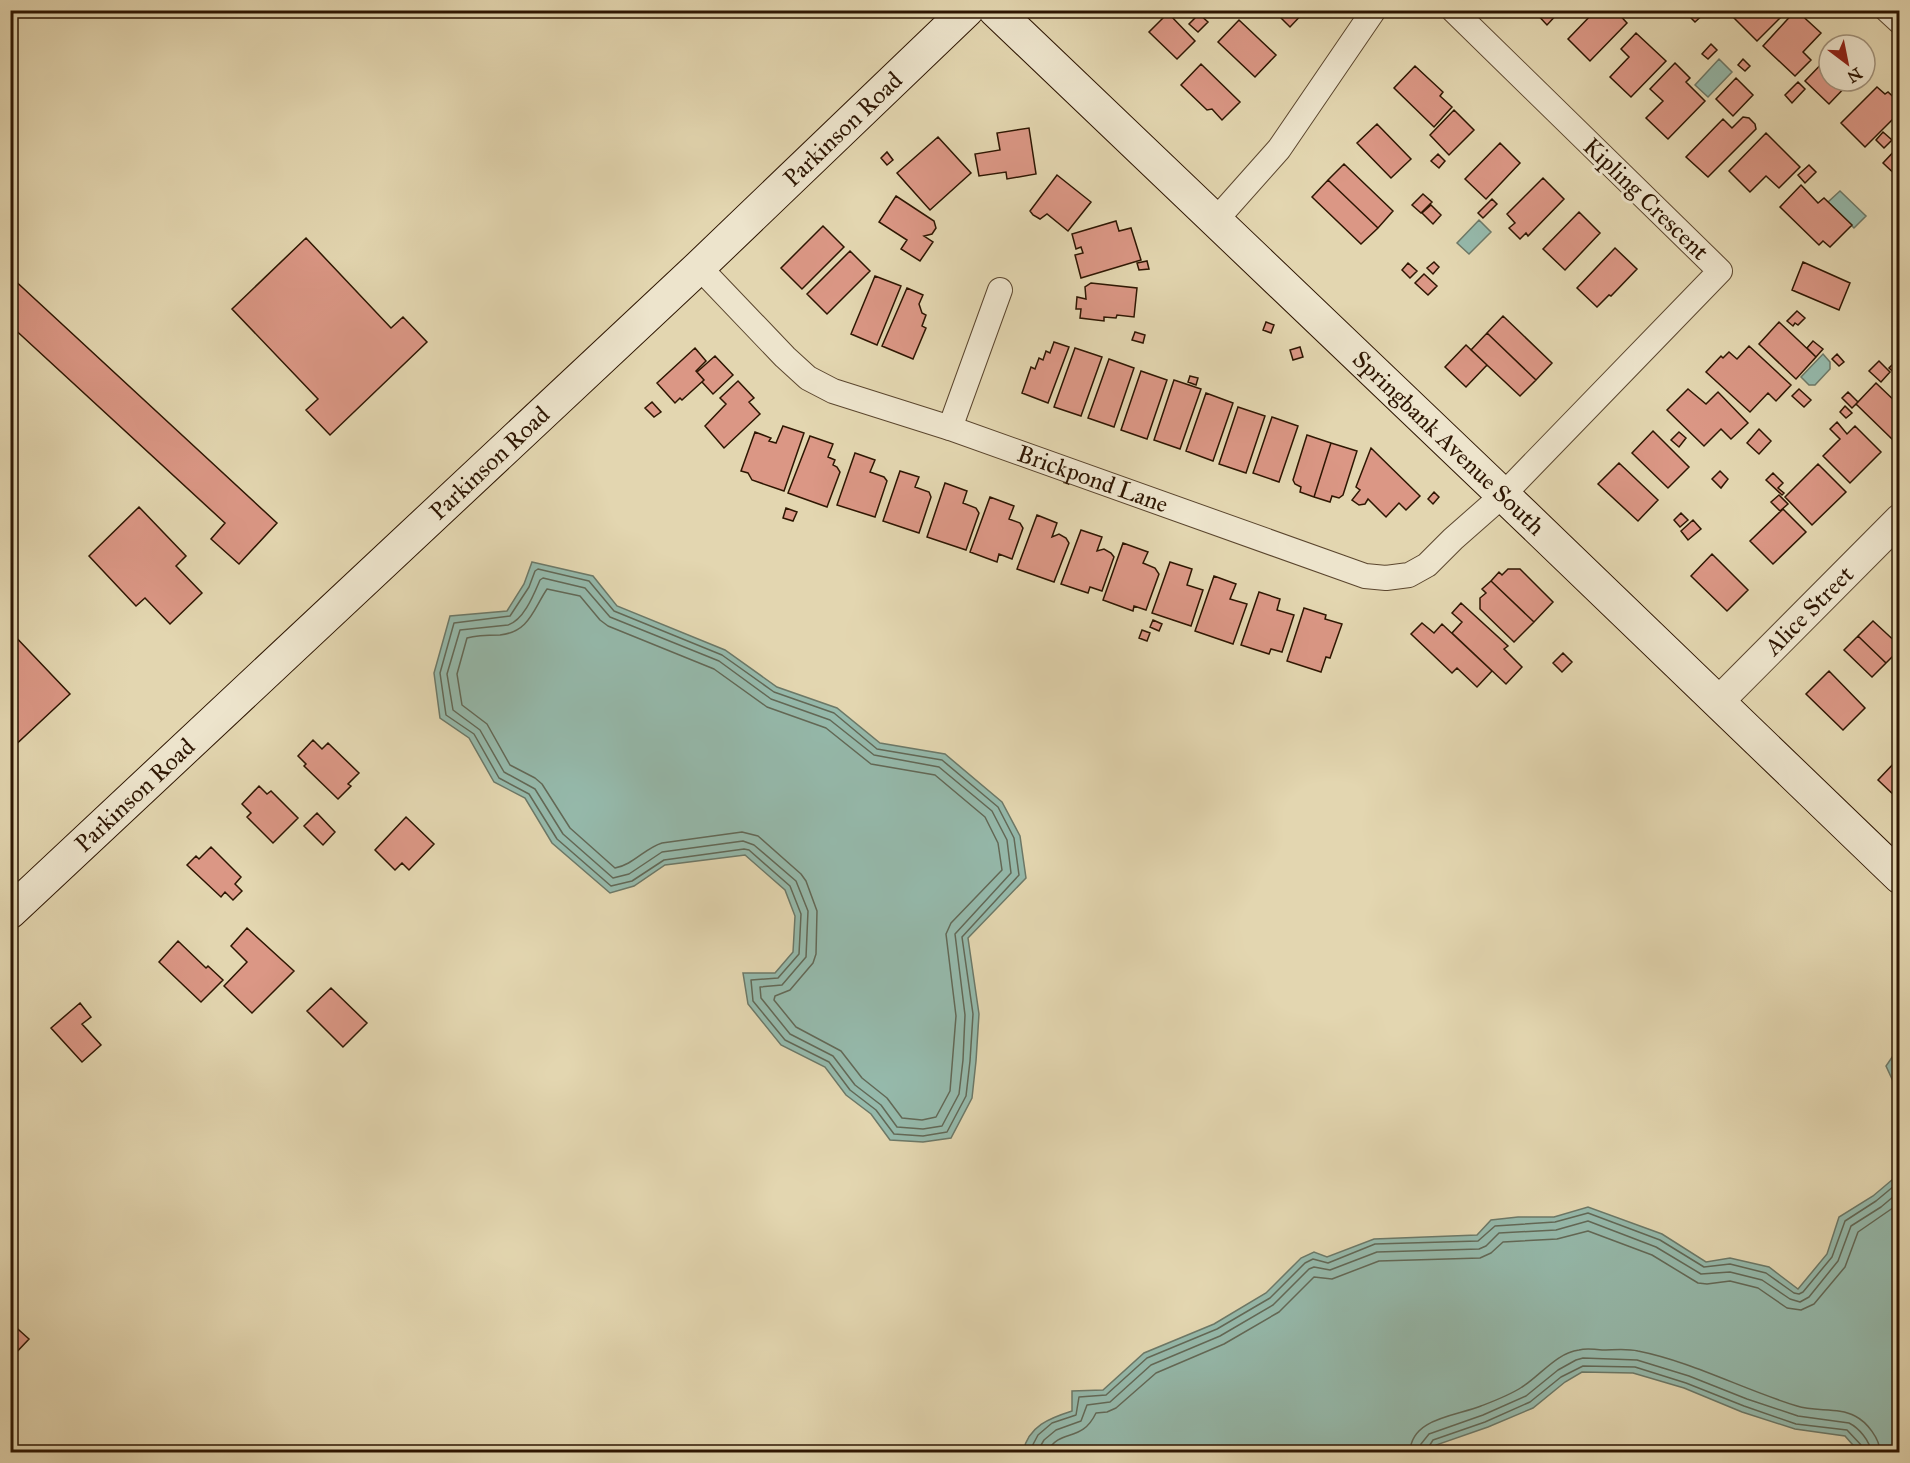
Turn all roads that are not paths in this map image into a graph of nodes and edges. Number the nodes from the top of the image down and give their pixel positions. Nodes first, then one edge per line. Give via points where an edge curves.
1 (967, 10) edge
2 (995, 10) edge
3 (1374, 10) edge
4 (1453, 10) edge
5 (1887, 10) edge
6 (1899, 22) edge
7 (1215, 222) junction
8 (699, 267) junction
9 (1000, 290) dead end
10 (950, 428) junction
11 (1503, 495) junction
12 (1899, 519) edge
13 (1718, 702) junction
14 (1899, 877) edge
15 (10, 912) edge

1 - 8 main road, Parkinson Road
2 - 7 main road, Springbank Avenue South
3 - 7 street via 1280,149
4 - 11 street, Kipling Crescent via 1720,271
5 - 6 street
7 - 11 main road, Springbank Avenue South
8 - 10 street, Brickpond Lane via 808,378 840,393
8 - 15 main road, Parkinson Road
9 - 10 street
10 - 11 street, Brickpond Lane via 1370,577 1409,575 1427,565
11 - 13 main road, Springbank Avenue South
12 - 13 street, Alice Street
13 - 14 main road, Springbank Avenue South

